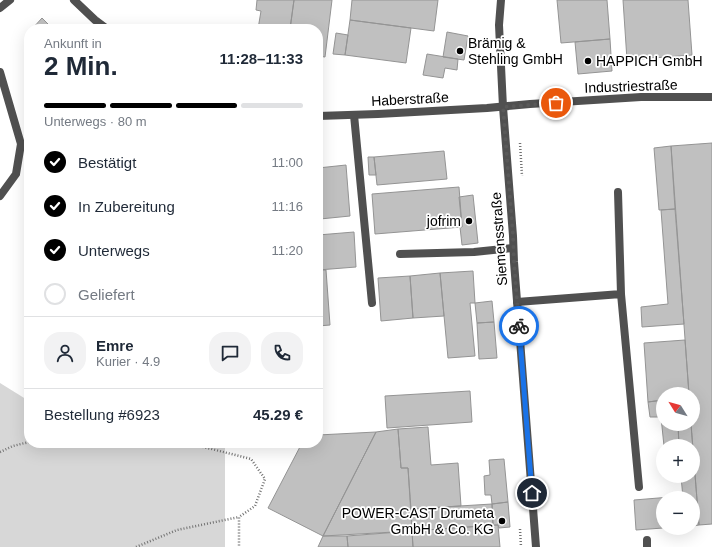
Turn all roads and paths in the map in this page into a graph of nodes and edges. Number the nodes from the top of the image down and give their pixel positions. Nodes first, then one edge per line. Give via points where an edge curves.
1 (10, 0) edge
2 (74, 0) edge
3 (501, 0) edge
4 (0, 8) edge
5 (100, 24) edge
6 (0, 72) edge
7 (712, 97) edge
8 (503, 107) junction
9 (354, 115) junction
10 (323, 116) edge
11 (520, 143) dead end
12 (522, 176) dead end
13 (618, 192) dead end
14 (0, 196) edge
15 (513, 248) junction
16 (400, 254) dead end
17 (621, 294) junction
18 (517, 302) junction
19 (372, 303) dead end
20 (24, 443) edge
21 (209, 448) edge
22 (0, 452) edge
23 (639, 487) dead end
24 (240, 517) junction
25 (520, 529) dead end
26 (136, 547) edge
27 (239, 547) edge
28 (521, 547) edge
29 (536, 547) edge

1 - 4 street
2 - 5 street
3 - 8 street, Siemensstraße via 499,25
6 - 14 street via 21,144 16,174
7 - 8 street, Industriestraße via 641,97
8 - 9 street, Haberstraße
8 - 15 street, Siemensstraße
9 - 10 street, Haberstraße
9 - 19 street
11 - 12 path
13 - 17 street
15 - 16 street
15 - 18 street, Siemensstraße
17 - 18 street
17 - 23 street
18 - 29 street, Siemensstraße
20 - 22 path
21 - 24 path via 251,458 265,479 256,506
24 - 26 path via 177,530
24 - 27 path
25 - 28 path

